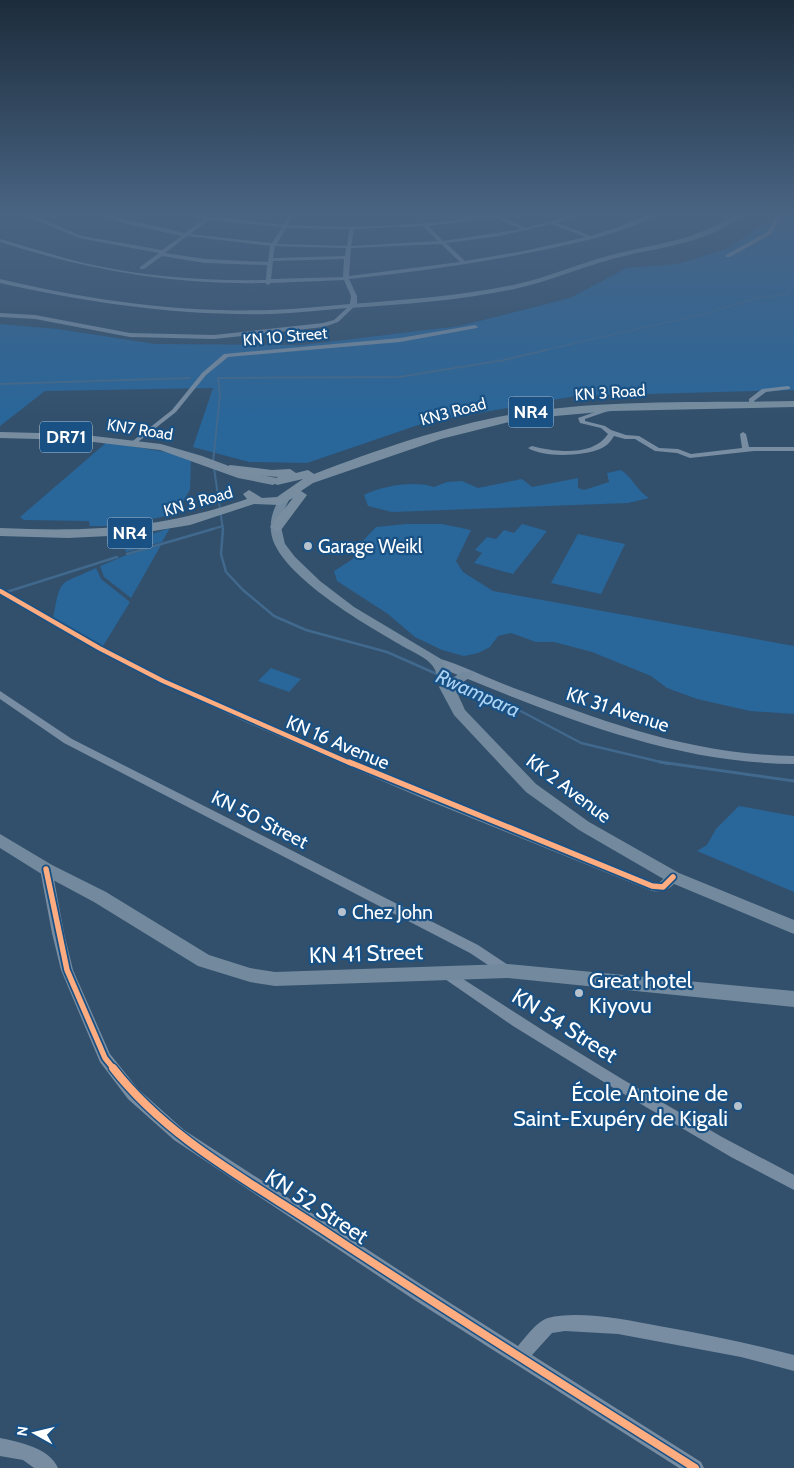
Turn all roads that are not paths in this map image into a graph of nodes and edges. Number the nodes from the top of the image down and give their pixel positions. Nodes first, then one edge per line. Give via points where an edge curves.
1 (11, 283) edge
2 (249, 283) edge
3 (268, 283) joint
4 (276, 283) edge
5 (348, 283) edge
6 (529, 283) edge
7 (350, 306) junction
8 (0, 315) edge
9 (475, 327) dead end
10 (214, 337) junction
11 (226, 355) junction
12 (788, 388) dead end
13 (771, 397) junction
14 (794, 399) edge
15 (752, 402) junction
16 (794, 404) edge
17 (612, 408) junction
18 (611, 432) junction
19 (743, 434) dead end
20 (0, 435) edge
21 (132, 444) junction
22 (716, 446) dead end
23 (532, 448) dead end
24 (747, 449) junction
25 (794, 449) edge
26 (334, 467) junction
27 (230, 469) junction
28 (242, 475) junction
29 (275, 481) junction
30 (288, 495) junction
31 (255, 497) junction
32 (232, 509) junction
33 (276, 521) junction
34 (0, 526) edge
35 (0, 532) edge
36 (0, 591) edge
37 (437, 662) junction
38 (467, 675) junction
39 (446, 687) junction
40 (0, 694) edge
41 (794, 760) edge
42 (0, 840) edge
43 (46, 869) junction
44 (673, 876) junction
45 (794, 927) edge
46 (507, 971) junction
47 (446, 973) junction
48 (768, 997) junction
49 (794, 999) edge
50 (794, 1004) edge
51 (794, 1183) edge
52 (520, 1356) junction
53 (794, 1363) edge
54 (0, 1447) edge
55 (49, 1468) edge
56 (695, 1468) edge

1 - 7 street via 103,303 176,310 268,312
2 - 3 street
3 - 4 street
5 - 7 street via 355,299
6 - 7 main road via 411,301
7 - 10 street via 336,321 324,325
8 - 10 street via 130,335
9 - 11 street, KN 10 Street via 400,340
10 - 11 street via 231,345
11 - 21 street, KN 10 Street via 204,374 174,411
12 - 13 street
13 - 14 highway, NR4
13 - 15 highway, KN 3 Road / NR4
13 - 16 highway, KN 3 Road / NR4
15 - 17 highway, KN 3 Road / NR4
15 - 26 highway, KN3 Road / NR4 via 614,404 506,415 436,432
17 - 18 street via 580,419
17 - 26 highway, KN 3 Road / NR4 via 489,422
18 - 23 street via 608,440 589,450 549,453
18 - 24 street via 636,437 656,450 678,451 690,456
19 - 24 street
20 - 21 main road, KN7 Road / DR71 via 77,437
21 - 27 main road, KN7 Road / DR71 via 172,450
22 - 24 street
24 - 25 street
26 - 27 highway via 285,474
26 - 29 highway, KN3 Road / NR4
26 - 30 highway, KN 3 Road / NR4
26 - 33 highway via 301,494
27 - 28 main road, KN7 Road / DR71
28 - 29 main road, KN7 Road / DR71
28 - 31 main road
29 - 30 highway via 288,485
29 - 31 highway, NR4 via 258,483
30 - 31 highway, NR4
30 - 33 main road
31 - 32 highway, KN 3 Road / NR4
31 - 33 main road
31 - 34 highway, KN 3 Road / NR4 via 160,524 120,529
32 - 33 highway via 262,511
32 - 35 highway, KN 3 Road / NR4 via 156,530 116,534
33 - 37 main road via 284,550 316,583 350,610
36 - 44 street, KN 16 Avenue via 163,681 400,784 652,886 663,887
37 - 38 street, KK 31 Avenue
37 - 39 main road, KK 2 Avenue
38 - 39 main road
38 - 41 street, KK 31 Avenue via 624,734 657,743 740,759
39 - 44 main road, KK 2 Avenue via 470,726 531,788 584,826
40 - 46 street, KN 50 Street via 68,740 474,948
42 - 43 main road, KN 41 Street
43 - 47 main road, KN 41 Street via 100,897 204,961 250,976 275,979
43 - 52 street, KN 52 Street via 58,933 71,978 104,1058 132,1094 179,1135
44 - 45 main road, KK 2 Avenue
46 - 47 main road, KN 41 Street
46 - 48 main road, KN 41 Street
47 - 51 street, KN 54 Street via 585,1064 744,1158
48 - 49 main road, KN 41 Street
48 - 50 main road, KN 41 Street
52 - 53 street via 548,1326 565,1323 618,1326 741,1349
52 - 56 street, KN 52 Street
54 - 55 street via 26,1452

